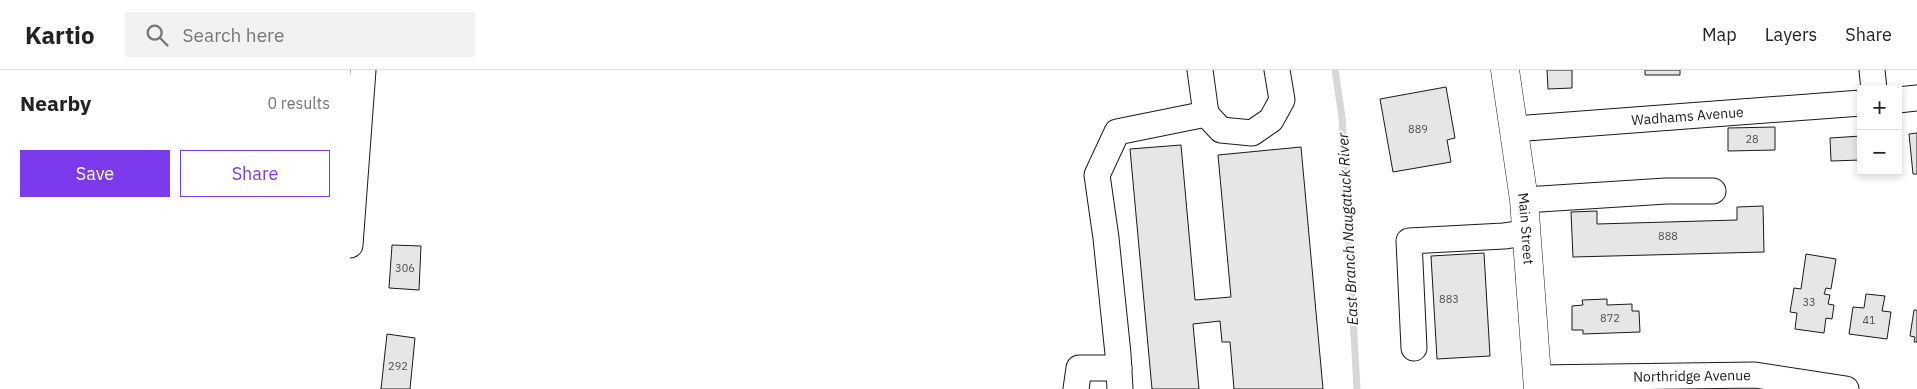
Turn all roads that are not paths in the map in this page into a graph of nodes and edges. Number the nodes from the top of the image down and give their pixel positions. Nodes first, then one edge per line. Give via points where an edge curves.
1 (363, 70) edge
2 (1200, 70) edge
3 (1277, 70) edge
4 (1505, 70) edge
5 (1872, 70) edge
6 (1874, 85) edge
7 (1917, 98) edge
8 (1902, 100) edge
9 (1857, 102) edge
10 (1206, 114) junction
11 (1514, 129) junction
12 (1713, 191) dead end
13 (1524, 200) junction
14 (1526, 233) junction
15 (350, 245) edge
16 (1414, 348) dead end
17 (1119, 379) edge
18 (1537, 383) edge
19 (1076, 389) edge
20 (1846, 389) edge

1 - 15 street
2 - 10 street
3 - 10 street via 1282,100 1271,120 1252,133 1221,130
4 - 11 main road, Main Street
5 - 6 street
7 - 8 street
9 - 11 street, Wadhams Avenue
10 - 17 street via 1117,132 1097,176
11 - 13 main road, Main Street
12 - 13 street
13 - 14 main road, Main Street
14 - 16 street via 1409,241
14 - 18 main road, Main Street
17 - 19 street via 1078,368
18 - 20 street, Northridge Avenue via 1755,374

